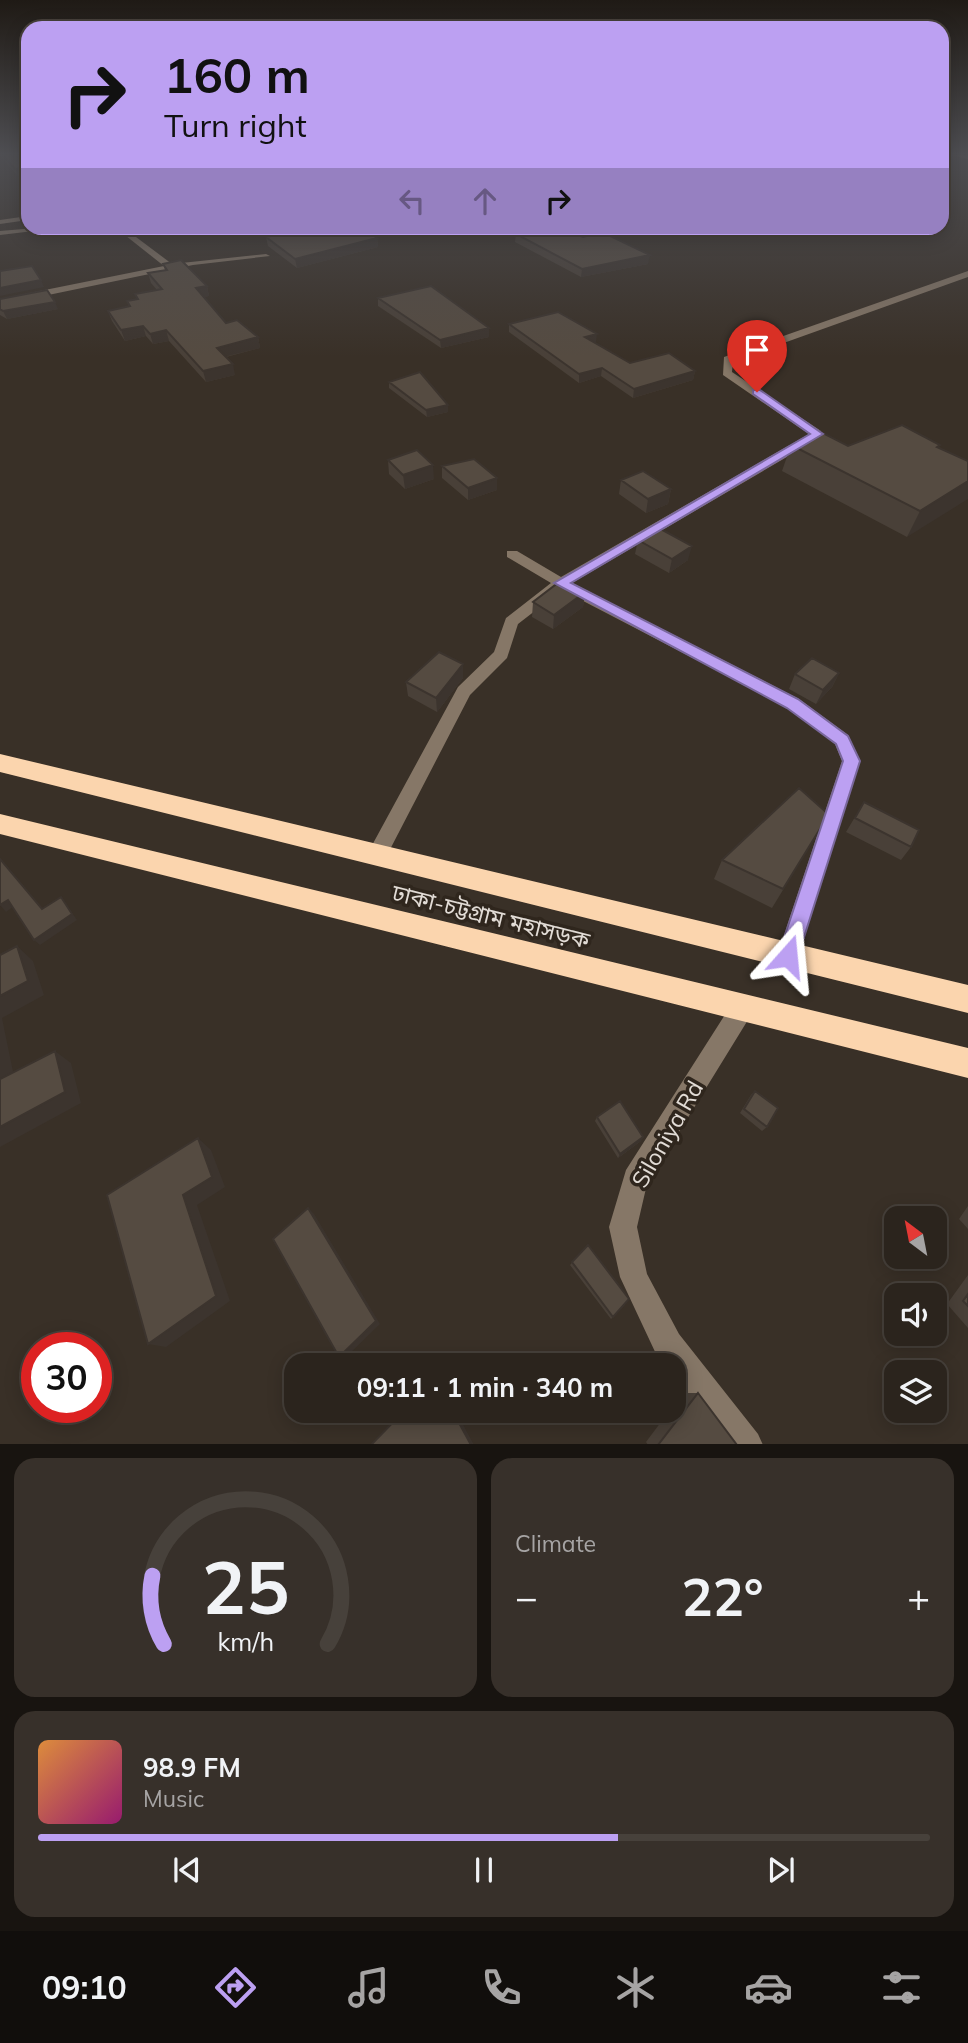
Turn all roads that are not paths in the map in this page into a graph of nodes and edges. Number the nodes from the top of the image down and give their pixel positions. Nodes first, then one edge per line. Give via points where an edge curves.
1 (21, 231) edge
2 (0, 233) edge
3 (129, 235) edge
4 (266, 256) dead end
5 (171, 267) junction
6 (968, 274) edge
7 (0, 302) edge
8 (512, 554) dead end
9 (561, 583) junction
10 (0, 763) edge
11 (0, 824) edge
12 (377, 855) junction
13 (788, 956) junction
14 (968, 999) edge
15 (743, 1007) junction
16 (968, 1063) edge
17 (747, 1444) edge

1 - 2 street
3 - 5 street
4 - 5 street
5 - 7 street
6 - 9 street via 728,359 727,373 817,434
8 - 9 street
9 - 12 street via 511,622 501,654 464,691
9 - 13 street via 793,704 842,740 852,761
10 - 12 highway, ঢাকা-চট্টগ্রাম মহাসড়ক
11 - 15 highway, ঢাকা-চট্টগ্রাম মহাসড়ক
12 - 13 highway, ঢাকা-চট্টগ্রাম মহাসড়ক
13 - 14 highway, ঢাকা-চট্টগ্রাম মহাসড়ক
15 - 16 highway, ঢাকা-চট্টগ্রাম মহাসড়ক
15 - 17 street, Siloniya Rd via 635,1179 623,1227 634,1277 668,1345

